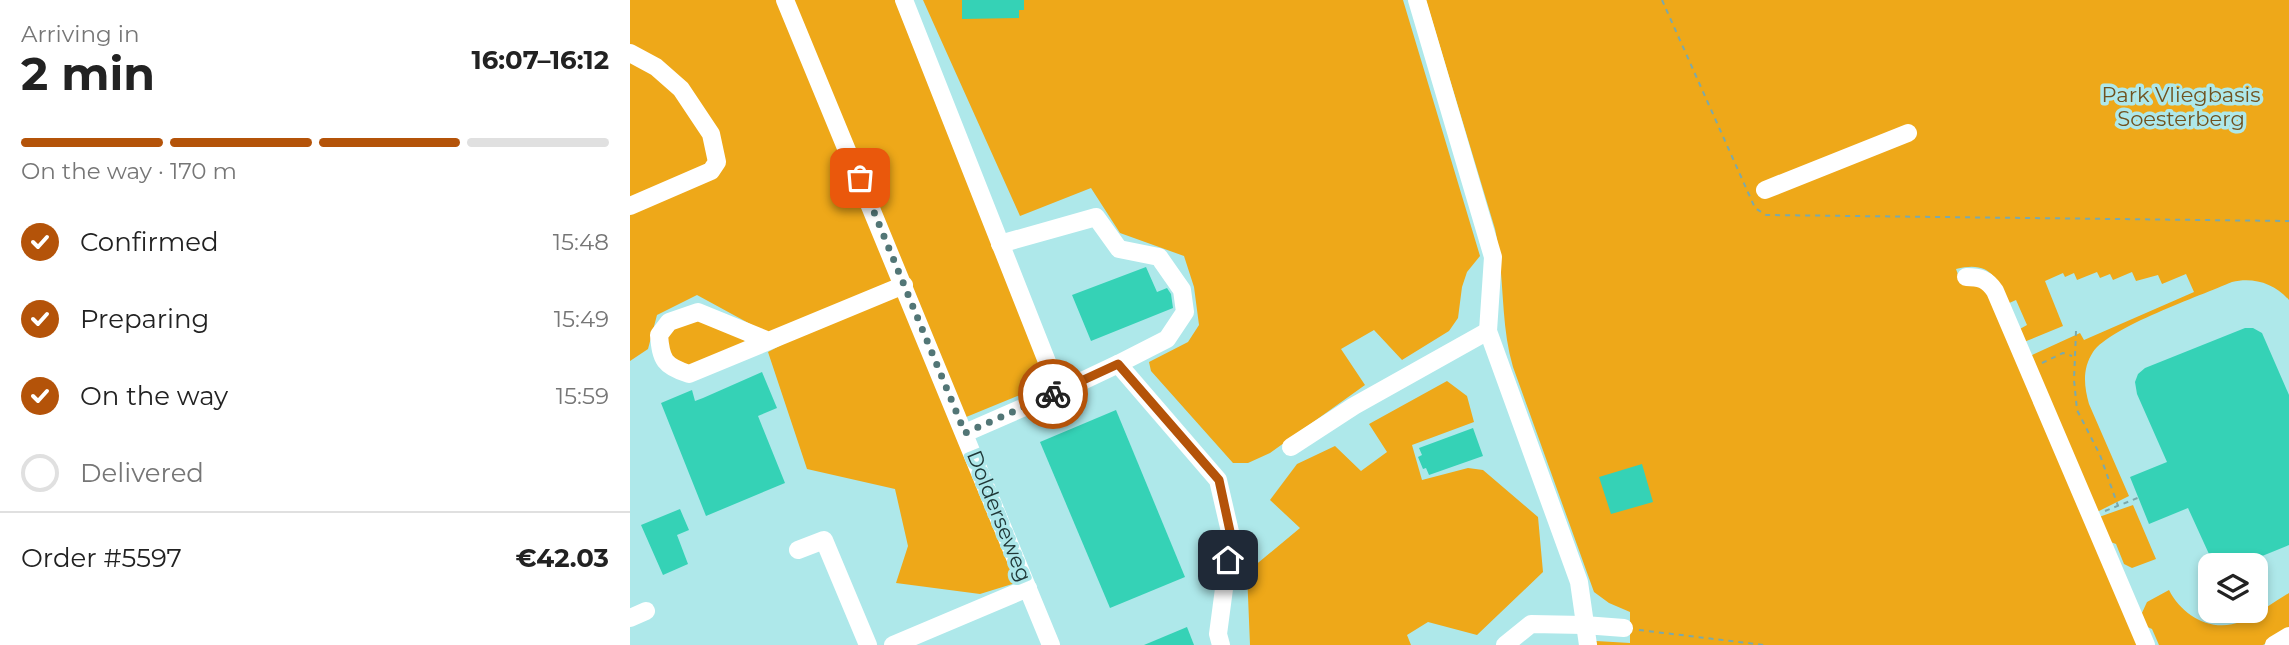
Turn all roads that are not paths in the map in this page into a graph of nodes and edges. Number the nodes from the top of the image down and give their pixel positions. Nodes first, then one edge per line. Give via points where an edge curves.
1 (785, 0) edge
2 (904, 0) edge
3 (1417, 0) edge
4 (630, 52) edge
5 (1908, 132) dead end
6 (1765, 190) dead end
7 (630, 205) edge
8 (1000, 244) junction
9 (1966, 277) dead end
10 (904, 285) junction
11 (1488, 331) junction
12 (769, 341) junction
13 (1118, 364) junction
14 (1059, 392) junction
15 (965, 433) junction
16 (1291, 447) dead end
17 (798, 550) dead end
18 (1028, 589) junction
19 (1584, 625) junction
20 (1624, 628) road end
21 (2289, 636) edge
22 (868, 645) edge
23 (892, 645) edge
24 (1051, 645) edge
25 (1221, 645) edge
26 (1505, 645) edge
27 (1588, 645) edge
28 (2146, 645) edge
29 (2274, 645) edge

1 - 10 lane, Dolderseweg
2 - 8 lane
3 - 11 lane via 1493,257
4 - 7 lane via 681,89 711,134 718,162 711,171
5 - 6 lane
8 - 13 lane via 1096,217 1119,248 1158,257 1182,290 1185,312 1167,339
8 - 14 lane
9 - 28 lane via 1988,281 1995,291
10 - 12 lane
10 - 15 lane, Dolderseweg
11 - 16 lane
11 - 19 lane via 1579,582
12 - 12 lane via 689,374 670,368 661,354 659,335 669,322 698,312
13 - 14 lane
13 - 25 lane via 1219,480 1231,536 1218,634
14 - 15 lane
15 - 18 lane, Dolderseweg
17 - 22 lane via 824,540
18 - 23 lane
18 - 24 lane, Dolderseweg
19 - 20 lane
19 - 26 lane via 1531,624
19 - 27 lane
21 - 29 lane

